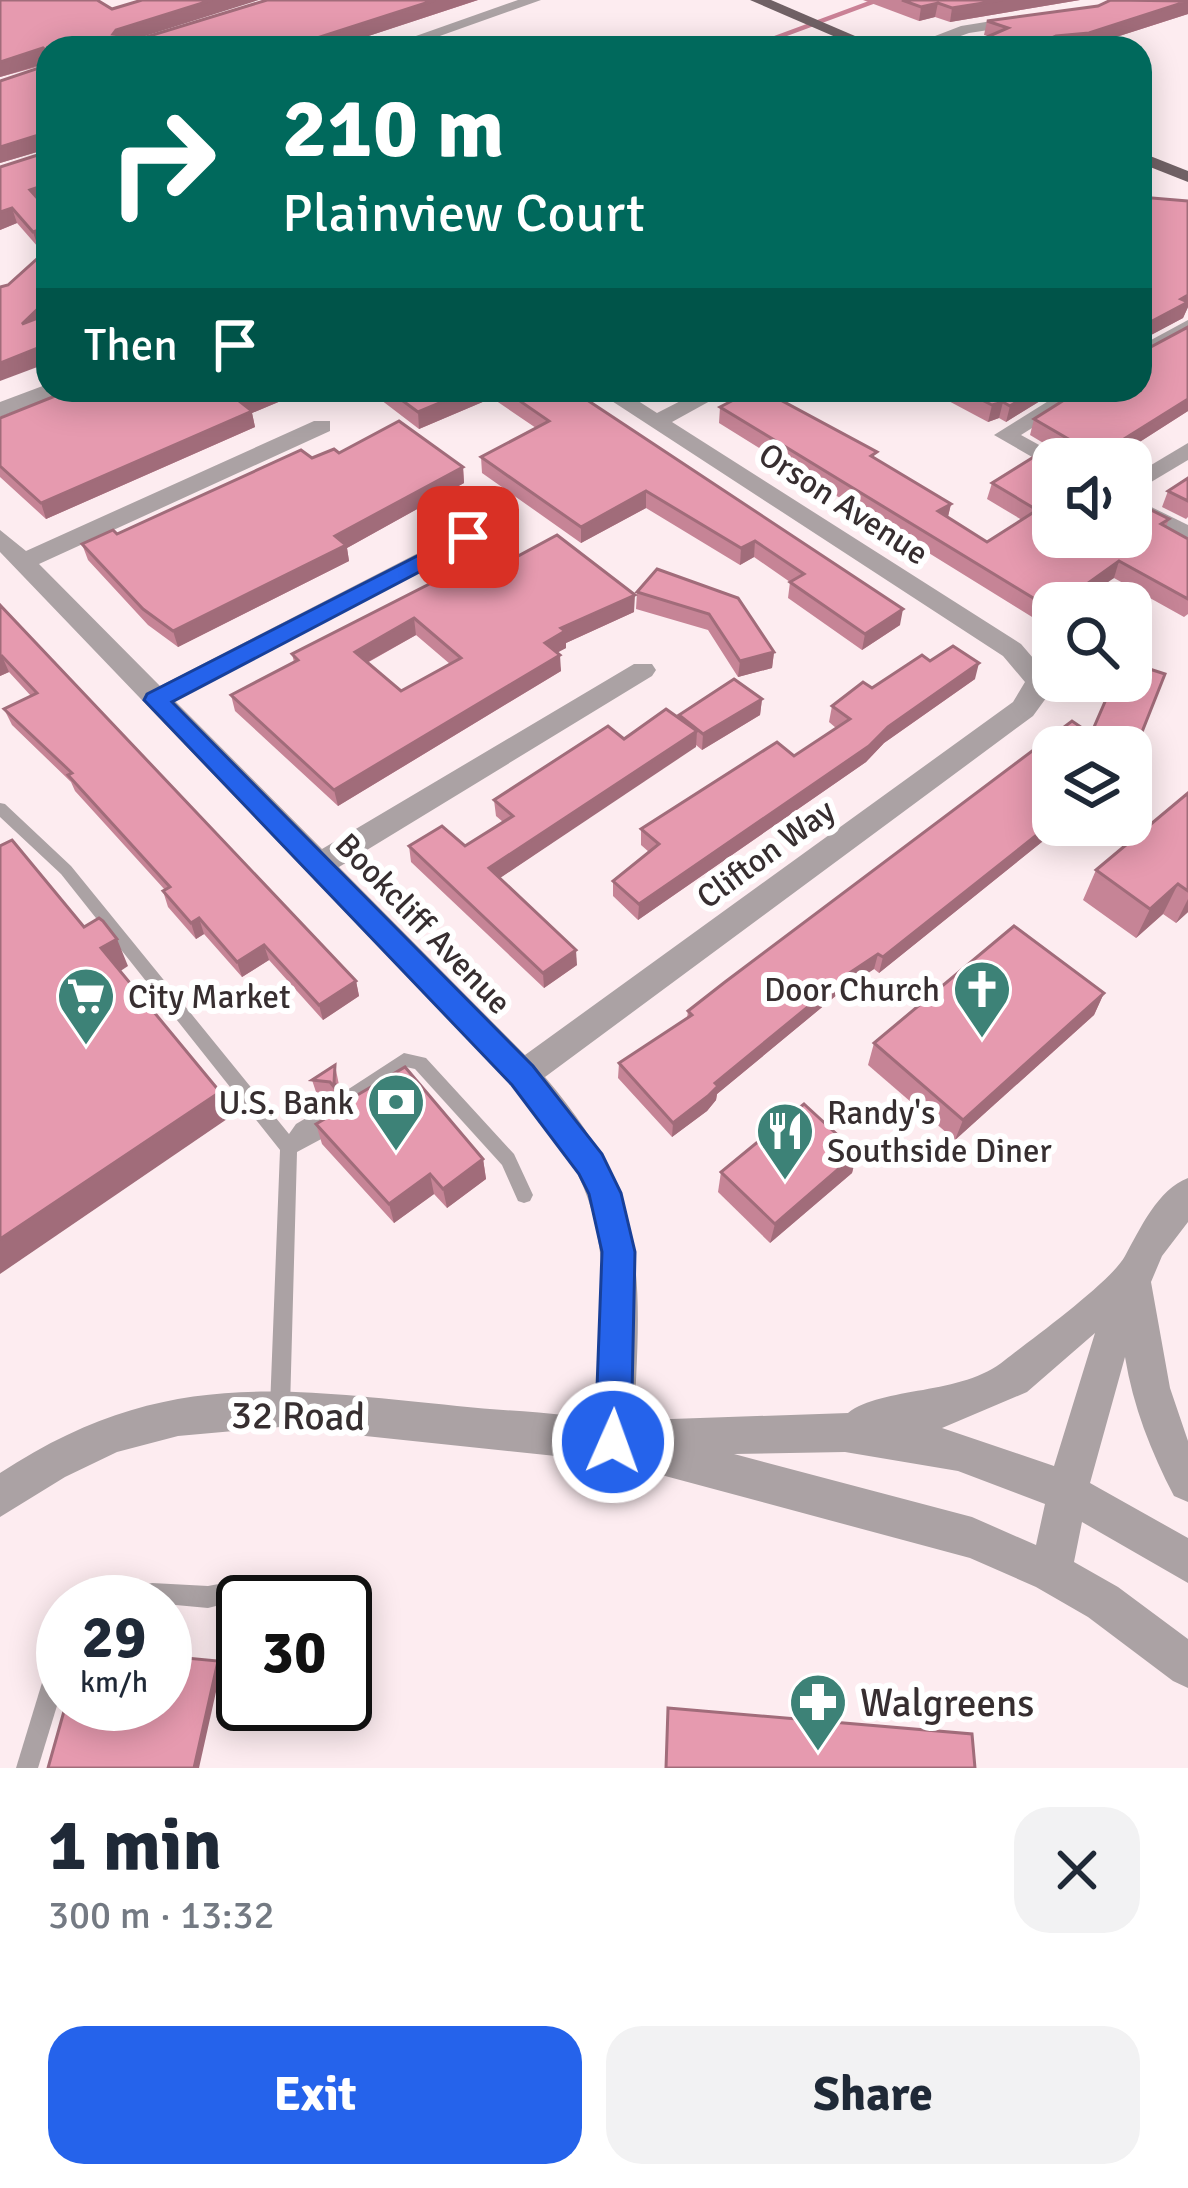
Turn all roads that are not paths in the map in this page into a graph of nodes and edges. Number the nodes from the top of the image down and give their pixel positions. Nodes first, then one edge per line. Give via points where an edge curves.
1 (533, 0) edge
2 (758, 0) edge
3 (1031, 20) edge
4 (425, 36) edge
5 (846, 36) edge
6 (944, 36) edge
7 (1152, 162) edge
8 (1188, 177) edge
9 (1188, 326) edge
10 (1152, 348) edge
11 (36, 396) edge
12 (624, 402) edge
13 (694, 402) edge
14 (1061, 402) edge
15 (0, 410) edge
16 (655, 422) junction
17 (322, 425) dead end
18 (1032, 450) edge
19 (1188, 450) edge
20 (1152, 473) edge
21 (1152, 515) edge
22 (1188, 535) edge
23 (468, 537) dead end
24 (11, 550) edge
25 (643, 670) dead end
26 (1032, 672) edge
27 (1032, 699) edge
28 (156, 700) junction
29 (0, 808) edge
30 (318, 866) junction
31 (523, 1076) junction
32 (354, 1102) edge
33 (332, 1117) edge
34 (289, 1148) junction
35 (1188, 1194) edge
36 (524, 1196) dead end
37 (1134, 1275) junction
38 (280, 1408) junction
39 (810, 1432) junction
40 (613, 1442) junction
41 (1188, 1481) edge
42 (1068, 1493) junction
43 (0, 1497) edge
44 (1188, 1562) edge
45 (1051, 1572) junction
46 (1188, 1666) edge
47 (38, 1731) edge
48 (26, 1768) edge

1 - 4 street
2 - 5 main road
3 - 6 street
7 - 8 main road
9 - 10 street
11 - 15 street
12 - 16 street, Orson Avenue
13 - 16 street
14 - 18 street via 1005,435
16 - 26 street, Orson Avenue via 1012,650
17 - 24 street
19 - 20 street
21 - 22 street
23 - 28 street
24 - 28 street, Bookcliff Avenue
25 - 30 street
27 - 31 street, Clifton Way
28 - 30 street, Bookcliff Avenue
29 - 34 lane via 66,870
30 - 31 street, Bookcliff Avenue
31 - 40 street, Bookcliff Avenue via 581,1149 614,1222 620,1288
32 - 36 lane via 404,1060 420,1064 508,1160
33 - 34 lane
34 - 38 lane
35 - 37 street
37 - 39 street via 1013,1379 943,1408
37 - 41 street via 1147,1388
37 - 42 street
38 - 40 street, 32 Road
38 - 43 street, 32 Road via 178,1416 113,1434
39 - 40 street, 32 Road
39 - 42 street, 32 Road via 926,1442 998,1461
40 - 45 street, 32 Road via 898,1514
42 - 44 street, 32 Road
42 - 45 street
45 - 46 street, 32 Road
47 - 48 lane

